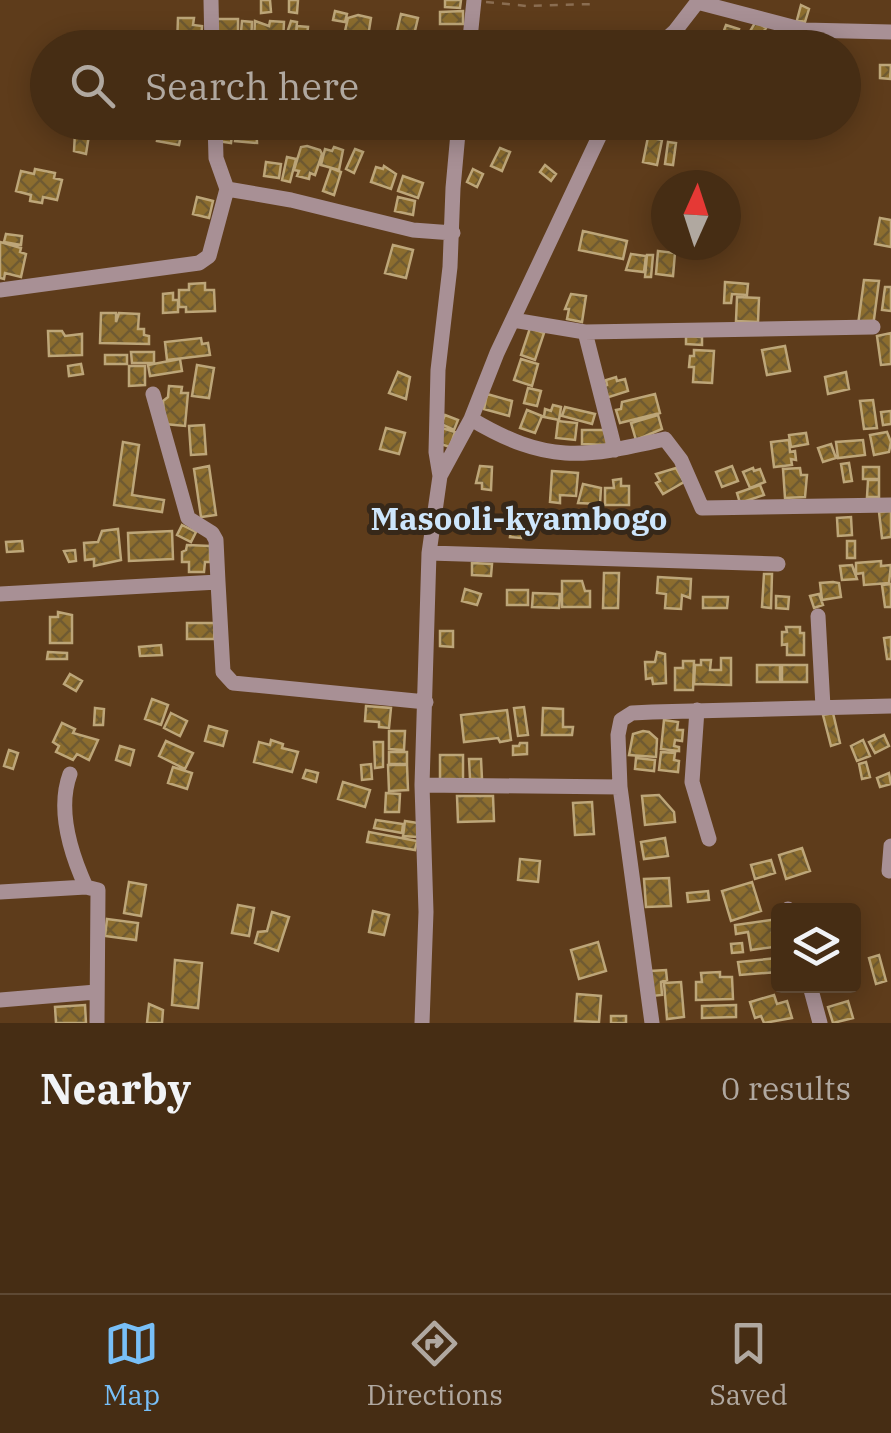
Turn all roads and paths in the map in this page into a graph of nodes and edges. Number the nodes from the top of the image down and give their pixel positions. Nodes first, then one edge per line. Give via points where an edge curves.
1 (211, 0) edge
2 (474, 0) edge
3 (698, 1) edge
4 (594, 4) dead end
5 (212, 30) edge
6 (471, 30) edge
7 (676, 30) edge
8 (804, 30) edge
9 (861, 31) edge
10 (891, 32) edge
11 (216, 140) edge
12 (458, 140) edge
13 (598, 140) edge
14 (227, 190) junction
15 (453, 233) junction
16 (0, 290) edge
17 (513, 320) junction
18 (873, 326) dead end
19 (585, 332) junction
20 (153, 394) dead end
21 (471, 419) junction
22 (615, 450) junction
23 (440, 476) junction
24 (891, 505) edge
25 (429, 553) junction
26 (778, 564) dead end
27 (218, 582) junction
28 (0, 594) edge
29 (818, 616) dead end
30 (426, 702) junction
31 (891, 706) edge
32 (823, 707) junction
33 (697, 710) junction
34 (70, 774) dead end
35 (422, 785) junction
36 (620, 787) junction
37 (709, 839) dead end
38 (891, 846) edge
39 (890, 871) edge
40 (86, 887) junction
41 (0, 892) edge
42 (96, 992) junction
43 (812, 993) edge
44 (0, 1000) edge
45 (97, 1023) edge
46 (422, 1023) edge
47 (652, 1023) edge
48 (820, 1023) edge

1 - 5 street
2 - 4 path
2 - 6 street
3 - 7 street
3 - 8 street
9 - 10 street
11 - 14 street
12 - 15 street
13 - 17 street
14 - 15 street
14 - 16 street via 209,256 199,263
15 - 23 street via 438,370
17 - 19 street
17 - 21 street
18 - 19 street
19 - 22 street
20 - 27 street via 188,518 216,540
21 - 22 street via 548,453
21 - 23 street
22 - 24 street via 665,439 702,508
23 - 25 street
25 - 26 street
25 - 30 street
27 - 28 street
27 - 30 street via 223,672 233,683
29 - 32 street
30 - 35 street
31 - 32 street
32 - 33 street
33 - 36 street via 632,713 621,720
33 - 37 street via 692,782
34 - 40 street via 64,806
35 - 36 street
35 - 46 street
36 - 47 street
38 - 39 street
40 - 41 street
40 - 42 street via 100,895
42 - 44 street
42 - 45 street
43 - 48 street

